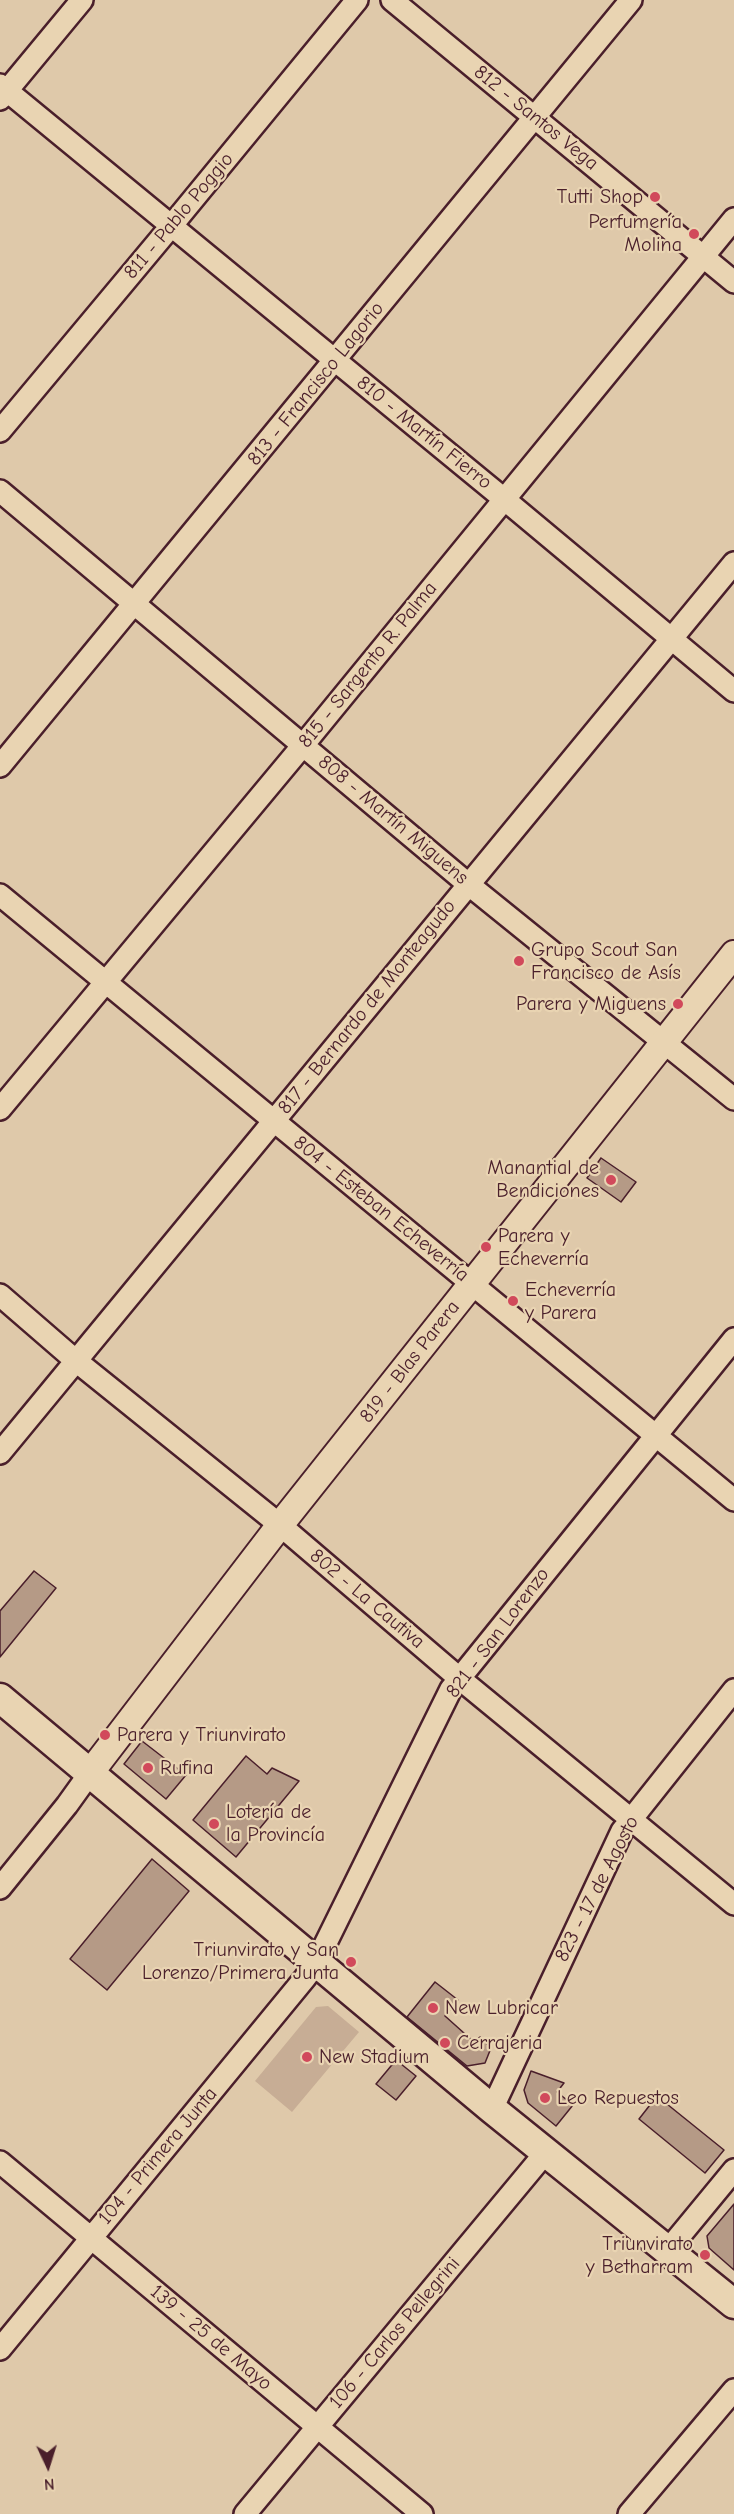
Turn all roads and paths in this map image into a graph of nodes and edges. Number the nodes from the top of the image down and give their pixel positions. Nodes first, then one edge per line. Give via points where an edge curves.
1 (82, 0) edge
2 (357, 0) edge
3 (392, 0) edge
4 (631, 0) edge
5 (2, 92) edge
6 (534, 116) junction
7 (734, 219) edge
8 (172, 225) junction
9 (703, 257) junction
10 (734, 282) edge
11 (335, 360) junction
12 (0, 431) edge
13 (0, 491) edge
14 (504, 499) junction
15 (734, 563) edge
16 (135, 604) junction
17 (671, 640) junction
18 (734, 691) edge
19 (303, 744) junction
20 (0, 766) edge
21 (468, 884) junction
22 (0, 895) edge
23 (734, 954) edge
24 (105, 982) junction
25 (663, 1042) junction
26 (734, 1099) edge
27 (0, 1109) edge
28 (274, 1120) junction
29 (472, 1283) junction
30 (0, 1295) edge
31 (734, 1339) edge
32 (75, 1360) junction
33 (655, 1434) junction
34 (0, 1452) edge
35 (734, 1500) edge
36 (280, 1525) junction
37 (459, 1678) junction
38 (734, 1690) edge
39 (0, 1698) edge
40 (90, 1773) junction
41 (630, 1818) junction
42 (0, 1888) edge
43 (734, 1904) edge
44 (316, 1963) junction
45 (492, 2109) junction
46 (546, 2152) junction
47 (0, 2162) edge
48 (734, 2170) edge
49 (90, 2238) junction
50 (668, 2250) junction
51 (734, 2304) edge
52 (0, 2349) edge
53 (734, 2390) edge
54 (317, 2426) junction
55 (245, 2514) edge
56 (422, 2514) edge
57 (629, 2514) edge

1 - 5 street
2 - 8 street, 811 - Pablo Poggio
3 - 6 street, 812 - Santos Vega
4 - 6 street, 813 - Francisco Lagorio
5 - 8 street, 810 - Martín Fierro
6 - 9 street, 812 - Santos Vega
6 - 11 street, 813 - Francisco Lagorio
7 - 9 street, 815 - Sargento R. Palma
8 - 11 street, 810 - Martín Fierro
8 - 12 street, 811 - Pablo Poggio
9 - 10 street, 812 - Santos Vega
9 - 14 street, 815 - Sargento R. Palma
11 - 14 street, 810 - Martín Fierro
11 - 16 street, 813 - Francisco Lagorio
13 - 16 street, 808 - Martín Miguens
14 - 17 street, 810 - Martín Fierro
14 - 19 street, 815 - Sargento R. Palma
15 - 17 street, 817 - Bernardo de Monteagudo
16 - 19 street, 808 - Martín Miguens
16 - 20 street, 813 - Francisco Lagorio
17 - 18 street, 810 - Martín Fierro
17 - 21 street, 817 - Bernardo de Monteagudo
19 - 21 street, 808 - Martín Miguens
19 - 24 street, 815 - Sargento R. Palma
21 - 25 street, 808 - Martín Miguens
21 - 28 street, 817 - Bernardo de Monteagudo
22 - 24 street, 804 - Esteban Echeverría
23 - 25 street, 819 - Blas Parera
24 - 27 street, 815 - Sargento R. Palma
24 - 28 street, 804 - Esteban Echeverría
25 - 26 street, 808 - Martín Miguens
25 - 29 street, 819 - Blas Parera
28 - 29 street, 804 - Esteban Echeverría
28 - 32 street, 817 - Bernardo de Monteagudo
29 - 33 street, 804 - Esteban Echeverría
29 - 36 street, 819 - Blas Parera
30 - 32 street, 802 - La Cautiva
31 - 33 street, 821 - San Lorenzo
32 - 34 street, 817 - Bernardo de Monteagudo
32 - 36 street, 802 - La Cautiva
33 - 35 street, 804 - Esteban Echeverría
33 - 37 street, 821 - San Lorenzo
36 - 37 street, 802 - La Cautiva
36 - 40 street, 819 - Blas Parera
37 - 41 street, 802 - La Cautiva
37 - 44 street, 821 - San Lorenzo
38 - 41 street, 823 - 17 de Agosto
39 - 40 main road
40 - 42 street
40 - 44 main road
41 - 43 street, 802 - La Cautiva
41 - 45 street, 823 - 17 de Agosto
44 - 45 main road
44 - 49 street, 104 - Primera Junta
45 - 46 main road
46 - 50 main road
46 - 54 street, 106 - Carlos Pellegrini
47 - 49 street, 139 - 25 de Mayo
48 - 50 street
49 - 52 street, 104 - Primera Junta
49 - 54 street, 139 - 25 de Mayo
50 - 51 main road
53 - 57 street
54 - 55 street, 106 - Carlos Pellegrini
54 - 56 street, 139 - 25 de Mayo

